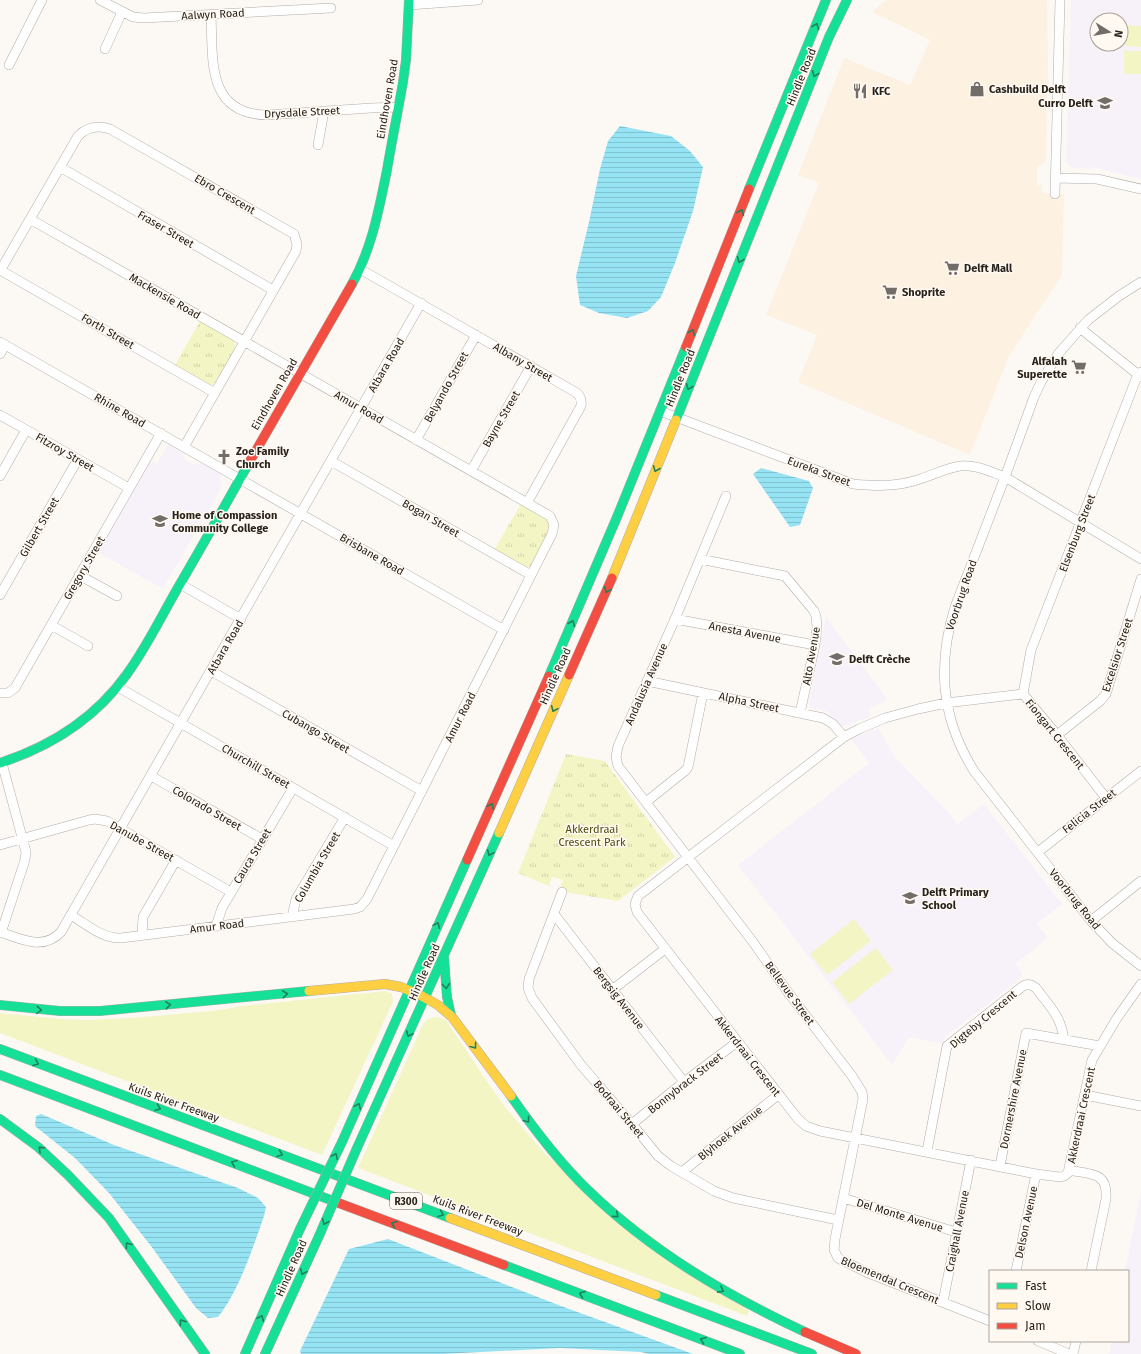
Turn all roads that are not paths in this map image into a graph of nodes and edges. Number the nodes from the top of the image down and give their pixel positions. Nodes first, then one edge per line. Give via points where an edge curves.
1 (42, 0) edge
2 (100, 0) edge
3 (478, 0) edge
4 (826, 0) edge
5 (847, 0) edge
6 (1060, 0) edge
7 (409, 3) edge
8 (331, 8) dead end
9 (122, 12) junction
10 (211, 15) junction
11 (105, 49) dead end
12 (9, 65) dead end
13 (399, 107) junction
14 (324, 111) junction
15 (318, 145) dead end
16 (60, 167) junction
17 (1055, 178) junction
18 (1141, 189) edge
19 (1054, 194) dead end
20 (30, 219) junction
21 (360, 269) junction
22 (0, 271) edge
23 (1141, 282) edge
24 (273, 290) junction
25 (421, 304) junction
26 (1080, 328) junction
27 (476, 335) junction
28 (244, 341) junction
29 (3, 343) edge
30 (0, 354) edge
31 (531, 366) junction
32 (300, 373) junction
33 (1140, 374) edge
34 (215, 393) junction
35 (361, 408) junction
36 (660, 411) junction
37 (0, 415) edge
38 (677, 417) junction
39 (26, 430) junction
40 (161, 433) junction
41 (416, 440) junction
42 (184, 447) junction
43 (78, 459) junction
44 (331, 461) junction
45 (471, 471) junction
46 (0, 476) edge
47 (1005, 476) junction
48 (239, 479) junction
49 (130, 488) junction
50 (726, 496) dead end
51 (526, 503) junction
52 (301, 514) junction
53 (1081, 523) junction
54 (700, 559) junction
55 (1141, 559) edge
56 (79, 575) junction
57 (531, 575) junction
58 (1141, 579) edge
59 (180, 584) junction
60 (0, 595) edge
61 (116, 596) dead end
62 (241, 619) junction
63 (675, 619) junction
64 (51, 625) junction
65 (504, 630) junction
66 (815, 645) junction
67 (88, 646) dead end
68 (211, 671) junction
69 (647, 681) junction
70 (118, 687) junction
71 (0, 693) edge
72 (703, 693) junction
73 (1023, 694) junction
74 (946, 703) junction
75 (800, 713) junction
76 (181, 724) junction
77 (1057, 735) junction
78 (844, 737) junction
79 (1, 763) edge
80 (1141, 770) edge
81 (151, 776) junction
82 (292, 788) junction
83 (422, 791) junction
84 (1106, 798) junction
85 (646, 802) junction
86 (345, 818) junction
87 (121, 829) junction
88 (22, 838) junction
89 (262, 839) junction
90 (0, 845) edge
91 (394, 846) junction
92 (1038, 852) junction
93 (688, 857) junction
94 (176, 860) junction
95 (1141, 881) edge
96 (231, 892) junction
97 (562, 892) dead end
98 (554, 914) junction
99 (71, 915) junction
100 (292, 917) junction
101 (1091, 921) junction
102 (216, 926) junction
103 (1, 933) edge
104 (142, 935) junction
105 (664, 949) junction
106 (444, 957) junction
107 (1141, 966) edge
108 (1141, 984) edge
109 (409, 990) junction
110 (612, 990) junction
111 (425, 998) junction
112 (0, 1005) edge
113 (451, 1015) junction
114 (1064, 1040) junction
115 (737, 1042) junction
116 (1100, 1046) junction
117 (0, 1049) edge
118 (0, 1075) edge
119 (684, 1082) junction
120 (778, 1095) junction
121 (1085, 1095) junction
122 (1141, 1106) edge
123 (0, 1119) edge
124 (632, 1124) junction
125 (855, 1138) junction
126 (927, 1152) junction
127 (971, 1160) junction
128 (1000, 1166) junction
129 (1069, 1170) junction
130 (682, 1172) junction
131 (1036, 1174) junction
132 (843, 1198) junction
133 (838, 1220) junction
134 (956, 1232) junction
135 (1016, 1270) edge
136 (1091, 1270) edge
137 (943, 1302) junction
138 (989, 1321) edge
139 (1040, 1342) edge
140 (1076, 1342) edge
141 (205, 1354) edge
142 (245, 1354) edge
143 (266, 1354) edge
144 (740, 1354) edge
145 (812, 1354) edge
146 (856, 1354) edge
147 (1069, 1354) edge
148 (1073, 1354) edge

1 - 12 street
2 - 9 street, Aalwyn Road
3 - 7 street
36 -> 4 main road, Hindle Road
5 -> 38 main road, Hindle Road
6 - 17 street
7 - 13 main road, Eindhoven Road via 406,60
8 - 10 street, Aalwyn Road
9 - 10 street, Aalwyn Road via 144,18
9 - 11 street
10 - 14 street, Drysdale Street via 214,68 218,86 229,103 242,111 258,114
13 - 14 street, Drysdale Street
13 - 21 main road, Eindhoven Road via 377,221
14 - 15 street
16 - 20 street, Ebro Crescent
16 - 24 street, Fraser Street
16 - 24 street, Ebro Crescent via 78,136 86,129 104,127 291,232 296,237 297,248
17 - 18 street via 1097,179
17 - 19 street
20 - 22 street, Ebro Crescent
20 - 28 street, Mackensie Road
21 - 25 street, Albany Street
21 - 32 main road, Eindhoven Road
22 - 34 street, Forth Street
23 - 26 street, Voorbrug Road via 1106,305
24 - 28 street, Ebro Crescent
25 - 27 street, Albany Street
25 - 35 street, Atbara Road
26 - 33 street
26 - 47 street, Voorbrug Road via 1058,354 1037,390
27 - 31 street, Albany Street
27 - 41 street, Belyando Street
28 - 32 street, Mackensie Road
28 - 34 street, Ebro Crescent
29 - 30 street
29 - 40 street, Rhine Road
31 - 45 street, Bayne Street
31 - 51 street, Albany Street via 577,393 582,402
32 - 35 street, Amur Road
32 - 48 main road, Eindhoven Road
33 - 53 street, Elsenburg Street
34 - 42 street, Ebro Crescent
35 - 41 street, Amur Road
35 - 44 street, Atbara Road
36 - 38 street, Eureka Street
109 -> 36 main road, Hindle Road via 534,711
37 - 39 street, Fitzroy Street
38 - 47 street, Eureka Street via 853,484 888,486 960,466 970,466
38 -> 106 main road, Hindle Road via 615,572
39 - 43 street, Fitzroy Street
39 - 46 street
40 - 42 street, Rhine Road
40 - 49 street, Gregory Street
41 - 45 street, Amur Road
42 - 48 street, Rhine Road
43 - 49 street, Fitzroy Street
43 - 60 street, Gilbert Street
44 - 52 street, Atbara Road
44 - 57 street, Bogan Street
45 - 51 street, Amur Road
47 - 53 street, Eureka Street
47 - 74 street, Voorbrug Road via 951,619 944,662
48 - 52 street, Brisbane Road
48 - 59 main road, Eindhoven Road
49 - 56 street, Gregory Street
50 - 54 street, Andalusia Avenue
51 - 57 street, Amur Road via 550,516 554,525 554,531
52 - 62 street, Atbara Road
52 - 65 street, Brisbane Road
53 - 55 street, Eureka Street
53 - 73 street, Elsenburg Street via 1032,650
54 - 63 street, Andalusia Avenue
54 - 66 street, Alto Avenue via 785,576 816,616
56 - 61 street
56 - 64 street, Gregory Street
57 - 65 street, Amur Road
58 - 77 street, Excelsior Street via 1106,694
59 - 62 street
59 - 70 main road, Eindhoven Road via 139,656
62 - 68 street, Atbara Road
63 - 66 street, Anesta Avenue
63 - 69 street, Andalusia Avenue
64 - 67 street
64 - 71 street, Gregory Street via 15,688 8,693
65 - 83 street, Amur Road
66 - 75 street, Alto Avenue
68 - 76 street, Atbara Road
68 - 83 street, Cubango Street
69 - 72 street, Alpha Street
69 - 85 street, Andalusia Avenue via 618,746 616,757 620,770
70 - 76 street, Churchill Street
70 - 79 main road, Eindhoven Road via 94,712 68,732 37,750
72 - 75 street, Alpha Street
72 - 85 street via 688,767
73 - 74 street, Fiongart Crescent
73 - 77 street, Fiongart Crescent
74 - 78 street, Akkerdraai Crescent via 885,718
74 - 92 street, Voorbrug Road via 954,731 970,766
75 - 78 street, Alpha Street via 823,718
76 - 81 street, Atbara Road
76 - 82 street, Churchill Street
77 - 84 street, Fiongart Crescent
78 - 93 street, Akkerdraai Crescent
79 - 88 street
80 - 84 street, Felicia Street
81 - 87 street, Atbara Road
81 - 89 street, Colorado Street
82 - 86 street, Churchill Street
82 - 89 street, Cauca Street
83 - 91 street, Amur Road
84 - 92 street, Felicia Street
85 - 93 street, Andalusia Avenue
86 - 91 street, Churchill Street
86 - 100 street, Columbia Street via 296,899
87 - 88 street, Danube Street via 107,821 95,819
87 - 94 street, Danube Street
87 - 99 street, Atbara Road
88 - 90 street, Danube Street
88 - 103 street via 26,852 25,860
89 - 96 street, Cauca Street
91 - 100 street, Amur Road via 360,907
92 - 101 street, Voorbrug Road
93 - 105 street, Akkerdraai Crescent via 638,896 637,912
93 - 125 street, Bellevue Street via 860,1087 863,1098
94 - 96 street, Danube Street
94 - 104 street via 144,916
95 - 101 street
96 - 102 street, Cauca Street via 219,914
97 - 98 street, Bodraai Street
98 - 110 street, Bergsig Avenue
98 - 124 street, Bodraai Street via 527,985 529,993 581,1065
99 - 103 street, Atbara Road via 58,935 45,942 33,943
99 - 104 street, Amur Road via 109,937
100 - 102 street, Amur Road
101 - 107 street, Voorbrug Road via 1112,943
102 - 104 street, Amur Road
105 - 110 street
105 - 115 street, Akkerdraai Crescent
106 - 111 main road, Hindle Road
106 -> 113 main road
108 - 116 street, Akkerdraai Crescent
109 - 111 main road
112 -> 109 main road via 60,1011 100,1011 385,984 398,985
142 -> 109 main road, Hindle Road, bridge
110 - 119 street, Bergsig Avenue
111 - 113 main road
111 -> 143 main road, Hindle Road, bridge
113 -> 146 main road via 557,1157 588,1190 633,1230 711,1285
114 - 116 street
114 - 126 street, Digteby Crescent via 1062,1025 1057,1016 1036,988 1028,984 947,1046
114 - 128 street, Dormershire Avenue via 1026,1033
115 - 119 street, Bonnybrack Street
115 - 120 street, Akkerdraai Crescent
116 - 121 street, Akkerdraai Crescent via 1092,1060
117 -> 145 main road, Kuils River Freeway / R300
144 -> 118 main road, R300
119 - 124 street, Bonnybrack Street
120 - 125 street, Akkerdraai Crescent via 802,1124
120 - 130 street, Blyhoek Avenue
121 - 122 street
121 - 129 street, Akkerdraai Crescent
141 -> 123 main road via 109,1218 64,1170 34,1143
124 - 130 street, Bodraai Street via 658,1156
125 - 126 street, Akkerdraai Crescent
125 - 132 street, Bloemendal Crescent
126 - 127 street, Akkerdraai Crescent
127 - 128 street, Akkerdraai Crescent
127 - 134 street, Craighall Avenue
128 - 131 street, Akkerdraai Crescent
129 - 131 street, Akkerdraai Crescent via 1060,1177
129 - 136 street via 1102,1179 1107,1188
130 - 133 street, Bodraai Street via 727,1197
131 - 135 street, Delson Avenue
132 - 133 street, Bloemendal Crescent
132 - 134 street, Del Monte Avenue
133 - 137 street, Bloemendal Crescent via 834,1244 838,1258 866,1272
134 - 137 street, Craighall Avenue
137 - 138 street, Bloemendal Crescent
139 - 147 street
140 - 148 street

